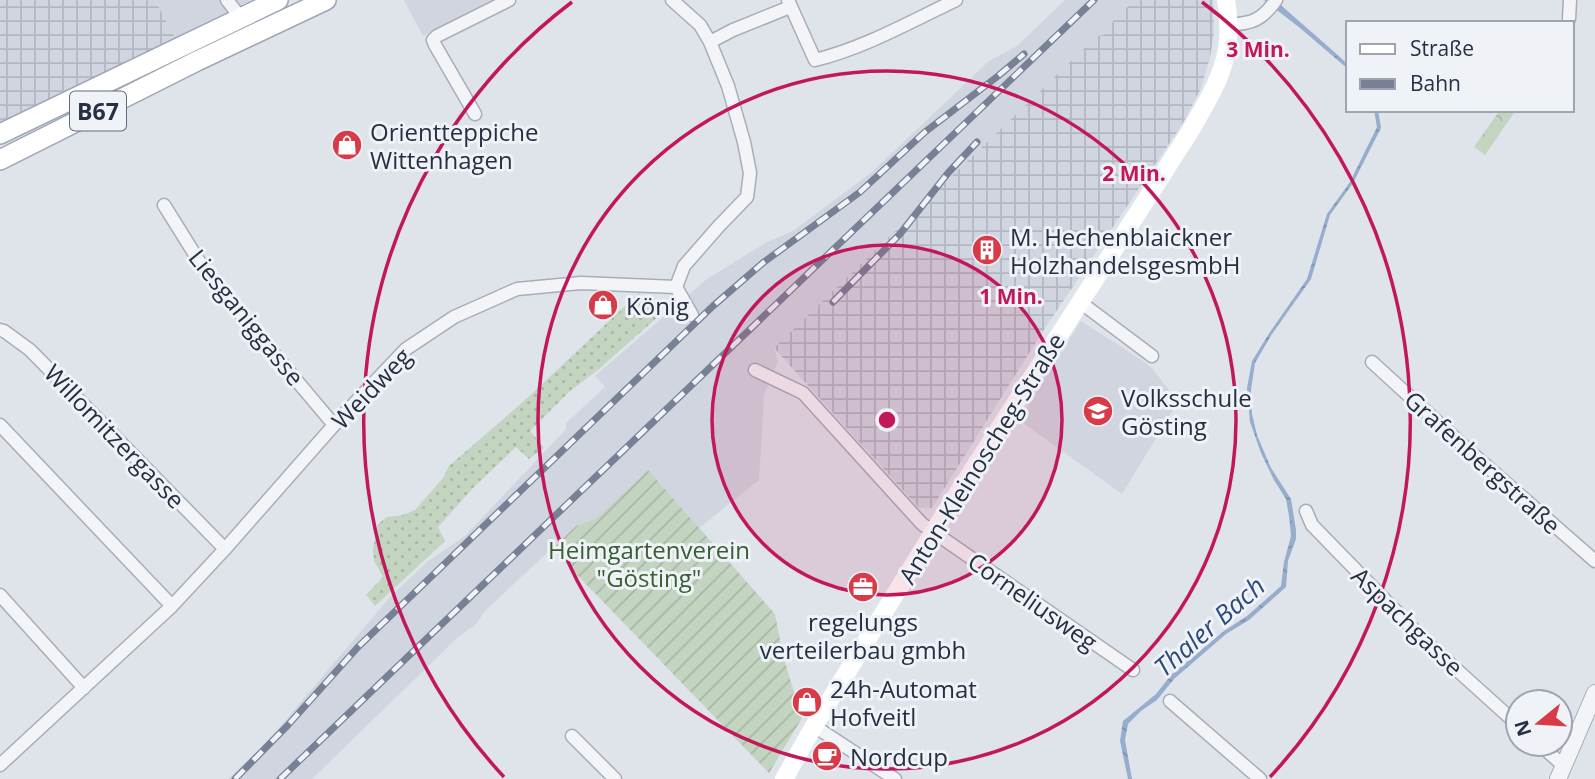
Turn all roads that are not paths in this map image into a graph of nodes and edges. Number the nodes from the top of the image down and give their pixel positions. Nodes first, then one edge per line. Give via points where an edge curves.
1 (227, 0) edge
2 (278, 0) edge
3 (326, 0) edge
4 (509, 0) edge
5 (672, 0) edge
6 (956, 0) edge
7 (1570, 0) edge
8 (789, 3) edge
9 (1227, 3) edge
10 (1273, 4) edge
11 (241, 18) junction
12 (1569, 19) dead end
13 (1230, 25) junction
14 (710, 42) junction
15 (475, 114) dead end
16 (0, 134) edge
17 (0, 160) edge
18 (164, 205) dead end
19 (676, 287) junction
20 (1080, 302) junction
21 (692, 315) dead end
22 (0, 330) edge
23 (1152, 356) dead end
24 (1372, 362) dead end
25 (755, 370) dead end
26 (0, 425) edge
27 (334, 425) junction
28 (1306, 511) dead end
29 (934, 533) junction
30 (225, 549) junction
31 (1595, 561) edge
32 (0, 595) edge
33 (172, 606) junction
34 (1133, 670) dead end
35 (84, 688) junction
36 (1595, 693) edge
37 (1170, 701) dead end
38 (1504, 712) edge
39 (814, 726) junction
40 (572, 736) dead end
41 (1550, 758) edge
42 (0, 765) edge
43 (1561, 773) edge
44 (615, 779) edge
45 (784, 779) edge
46 (895, 779) edge
47 (1260, 779) edge

1 - 11 street
2 - 11 main road, B67
3 - 17 main road, B67
4 - 15 street via 433,40
5 - 14 street via 700,25
6 - 8 street via 815,60
7 - 12 street
8 - 14 street
9 - 13 main road, Anton-Kleinoscheg-Straße
10 - 13 street via 1255,21
11 - 16 main road, B67
13 - 20 main road, Anton-Kleinoscheg-Straße via 1220,78
14 - 19 street via 744,142 750,173 747,197 684,266
18 - 27 street, Liesganiggasse via 207,274
19 - 21 street
19 - 27 street, Weidweg via 581,283 517,289 454,317 406,349
20 - 23 street
20 - 29 main road, Anton-Kleinoscheg-Straße
22 - 30 street, Willomitzergasse via 30,350
24 - 31 street, Grafenbergstraße
25 - 29 street, Corneliusweg via 803,393
26 - 33 street
27 - 30 street, Weidweg
28 - 38 street, Aspachgasse via 1312,525 1425,641
29 - 34 street, Corneliusweg
29 - 39 main road, Anton-Kleinoscheg-Straße
30 - 33 street, Weidweg
32 - 35 street
33 - 35 street, Weidweg
35 - 42 street, Weidweg
36 - 43 street
37 - 47 street
39 - 45 main road, Anton-Kleinoscheg-Straße
39 - 46 street
40 - 44 street
41 - 43 street

